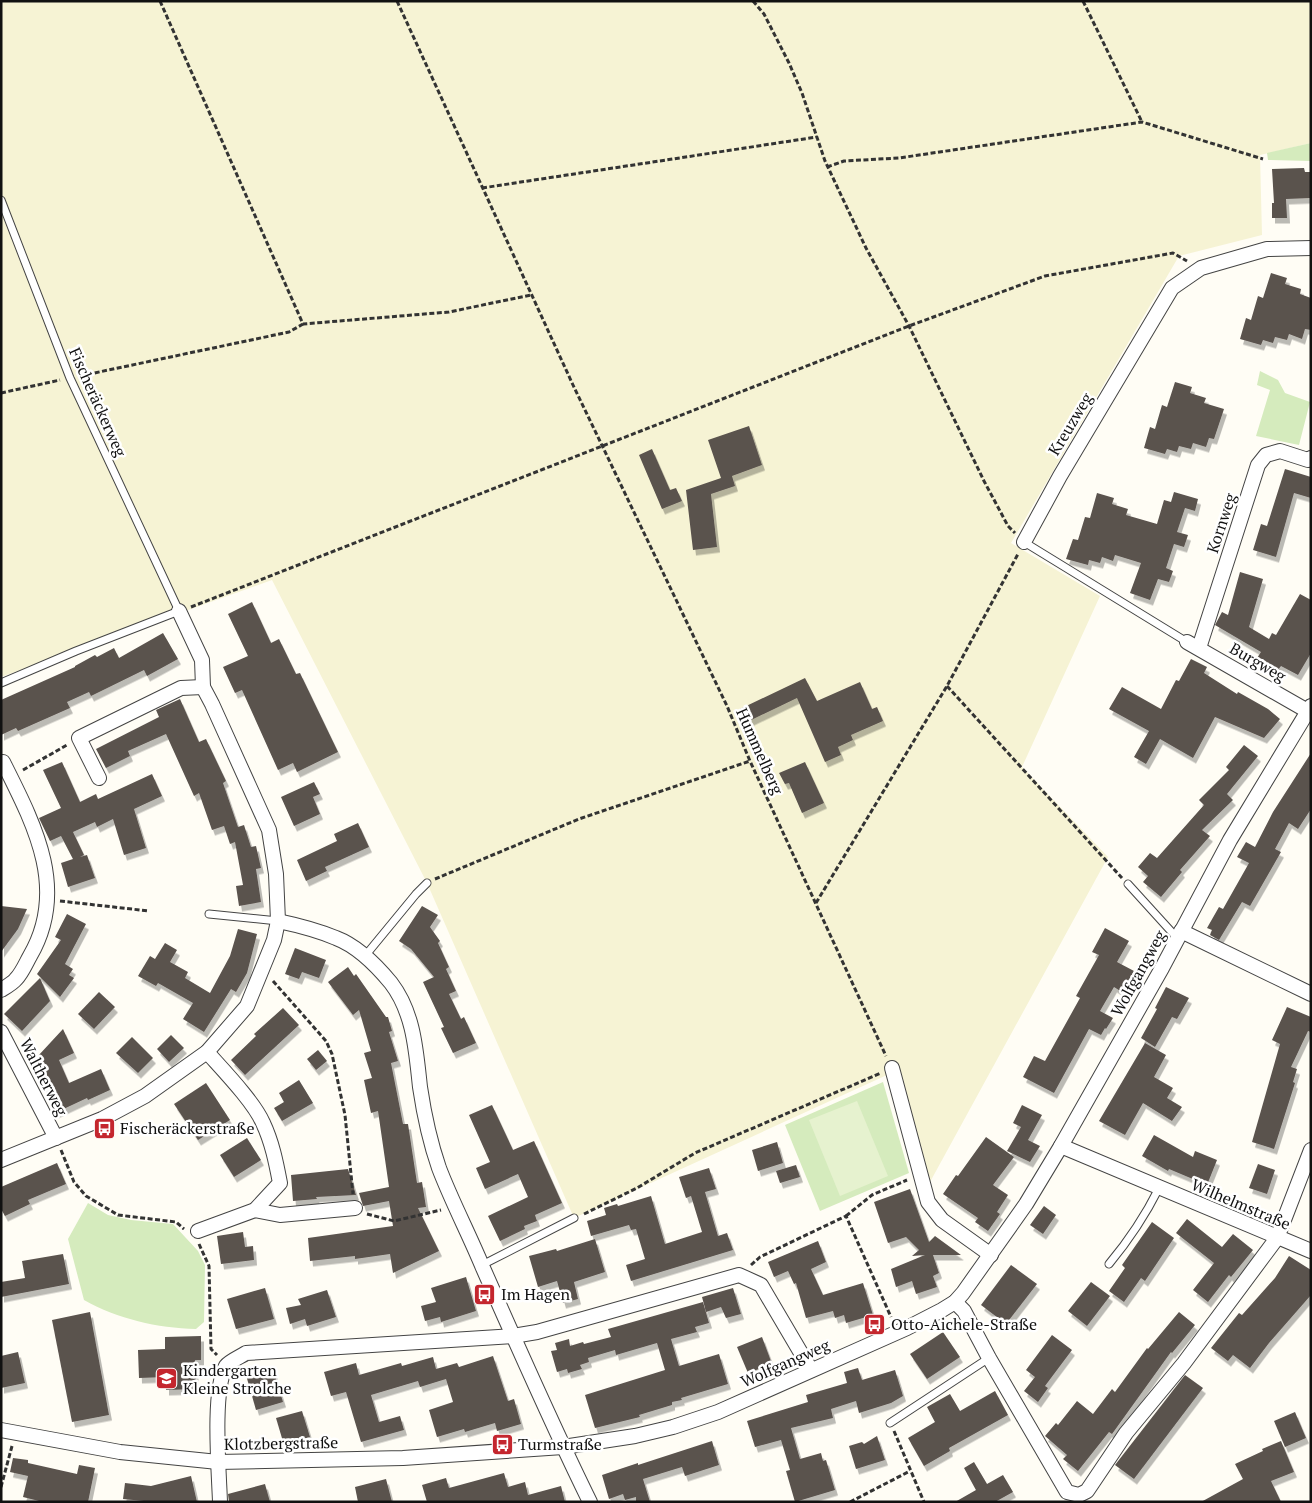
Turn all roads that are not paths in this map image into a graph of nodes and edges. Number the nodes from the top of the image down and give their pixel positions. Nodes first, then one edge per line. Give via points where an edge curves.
1 (1, 200) edge
2 (1311, 248) edge
3 (1310, 459) edge
4 (1024, 542) joint
5 (179, 612) junction
6 (1193, 645) junction
7 (1, 683) edge
8 (203, 687) junction
9 (1310, 710) edge
10 (4, 762) dead end
11 (99, 778) dead end
12 (427, 883) road end
13 (1128, 884) road end
14 (209, 914) dead end
15 (278, 921) junction
16 (1180, 935) junction
17 (365, 956) junction
18 (1, 990) edge
19 (1311, 994) edge
20 (1, 1032) edge
21 (207, 1052) junction
22 (892, 1068) road end
23 (56, 1138) junction
24 (1061, 1146) junction
25 (1311, 1150) edge
26 (1, 1160) edge
27 (1159, 1188) junction
28 (354, 1208) road end
29 (255, 1210) junction
30 (574, 1218) road end
31 (195, 1234) road end
32 (1278, 1238) junction
33 (1311, 1251) edge
34 (991, 1255) junction
35 (1109, 1264) dead end
36 (482, 1265) junction
37 (955, 1302) junction
38 (513, 1336) junction
39 (989, 1358) junction
40 (812, 1370) junction
41 (890, 1423) road end
42 (1, 1430) edge
43 (563, 1447) junction
44 (218, 1462) junction
45 (220, 1502) edge
46 (590, 1502) edge

1 - 5 lane, Fischeräckerweg via 70,378
2 - 4 street, Kreuzweg via 1267,249 1201,268 1172,288
3 - 6 street, Kornweg via 1280,451 1266,455 1258,465
4 - 6 lane
5 - 7 lane
5 - 8 street via 202,660
6 - 9 street, Burgweg
8 - 11 street via 181,688 78,738
8 - 15 street via 269,830 276,874
9 - 16 street, Wolfgangweg via 1230,840
10 - 18 street via 37,834 47,877 47,900 38,943 16,979
12 - 17 lane
13 - 16 lane
14 - 15 lane
15 - 17 street via 337,938
15 - 21 street via 274,940 248,1006
16 - 19 street
16 - 24 street, Wolfgangweg
17 - 36 street via 391,984 409,1017 430,1137 454,1207
20 - 23 street, Waltherweg
21 - 23 street via 145,1096
21 - 29 street via 263,1121 274,1152 280,1183
22 - 34 street via 928,1202 942,1220
23 - 26 street
24 - 27 street, Wilhelmstraße
24 - 34 street, Wolfgangweg
25 - 32 street
27 - 32 street, Wilhelmstraße
27 - 35 lane via 1136,1229
28 - 29 street via 280,1215
29 - 31 street
30 - 36 lane
32 - 33 street, Wilhelmstraße
32 - 39 street via 1126,1433 1087,1491 1079,1495 1067,1492
34 - 37 street, Wolfgangweg
36 - 38 street
37 - 39 street via 964,1311
37 - 40 street, Wolfgangweg via 907,1328
38 - 40 street via 739,1275 761,1285
38 - 43 street
38 - 44 street via 246,1353 227,1365 219,1386
39 - 41 lane
40 - 43 street, Wolfgangweg via 718,1412 673,1427
42 - 44 street, Klotzbergstraße via 120,1452
43 - 44 street, Klotzbergstraße via 403,1458
43 - 46 street
44 - 45 street

